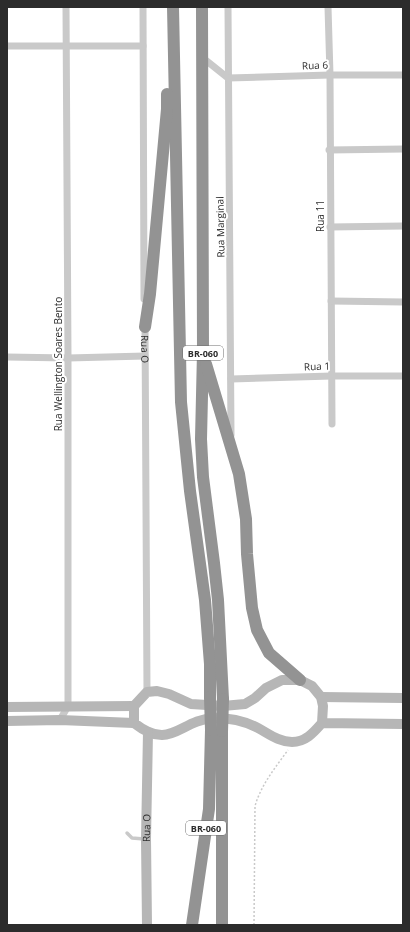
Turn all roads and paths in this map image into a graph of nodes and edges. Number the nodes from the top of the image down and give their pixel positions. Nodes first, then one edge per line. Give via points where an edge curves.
1 (66, 7) edge
2 (143, 7) edge
3 (170, 7) edge
4 (173, 7) edge
5 (202, 7) edge
6 (228, 7) edge
7 (328, 7) edge
8 (7, 46) edge
9 (66, 46) junction
10 (143, 46) junction
11 (203, 58) junction
12 (330, 75) junction
13 (403, 76) edge
14 (228, 78) junction
15 (403, 149) edge
16 (329, 150) junction
17 (403, 226) edge
18 (330, 227) junction
19 (331, 302) junction
20 (403, 302) edge
21 (145, 327) junction
22 (203, 352) junction
23 (145, 356) junction
24 (7, 357) edge
25 (68, 358) junction
26 (332, 376) junction
27 (403, 376) edge
28 (231, 379) junction
29 (332, 424) dead end
30 (231, 447) junction
31 (300, 680) junction
32 (147, 692) junction
33 (321, 697) junction
34 (403, 698) edge
35 (68, 706) junction
36 (134, 706) junction
37 (7, 707) edge
38 (60, 720) junction
39 (8, 721) edge
40 (134, 723) junction
41 (322, 723) junction
42 (403, 724) edge
43 (216, 730) junction
44 (148, 732) junction
45 (294, 742) junction
46 (127, 833) dead end
47 (146, 839) junction
48 (147, 925) edge
49 (192, 925) edge
50 (222, 925) edge
51 (254, 925) edge

1 - 9 street, Rua Wellington Soares Bento
2 - 10 street, Rua O
3 - 21 highway via 167,109
4 - 43 highway, BR-060, bridge via 181,402 205,600 210,697
5 - 11 highway, BR-060
6 - 14 street, Rua Marginal
7 - 12 street, Rua 11
8 - 9 street
9 - 10 street
9 - 25 street, Rua Wellington Soares Bento
10 - 21 street, Rua O
11 - 14 street
11 - 22 highway, BR-060
12 - 13 street, Rua 6
12 - 14 street, Rua 6
12 - 16 street, Rua 11
14 - 28 street, Rua Marginal
15 - 16 street
16 - 18 street, Rua 11
17 - 18 street
18 - 19 street, Rua 11
19 - 20 street
19 - 26 street, Rua 11
21 - 23 street, Rua O
22 - 30 highway
22 - 43 highway, BR-060, bridge via 202,459 215,571 223,699
23 - 25 street
23 - 32 street, Rua O
24 - 25 street
25 - 35 street, Rua Wellington Soares Bento
26 - 27 street, Rua 1
26 - 28 street, Rua 1
26 - 29 street, Rua 11
28 - 30 street, Rua Marginal
30 - 31 highway via 239,474 246,520 252,608 257,630 269,653
31 - 32 street via 282,680 245,704 223,706 191,704 170,694
31 - 33 street via 312,686
32 - 36 street
33 - 34 street
33 - 41 street
35 - 36 street
35 - 37 street
35 - 38 street, Rua Wellington Soares Bento
36 - 40 street
37 - 39 street
38 - 39 street
38 - 40 street
40 - 44 street
41 - 42 street
41 - 45 street via 309,737
43 - 49 highway, BR-060
43 - 50 highway, BR-060
44 - 45 street via 156,735 172,734 192,724 222,718 245,723 281,740
44 - 47 street, Rua O
45 - 51 path via 265,782 255,806
46 - 47 lane via 132,838
47 - 48 street, Rua O

